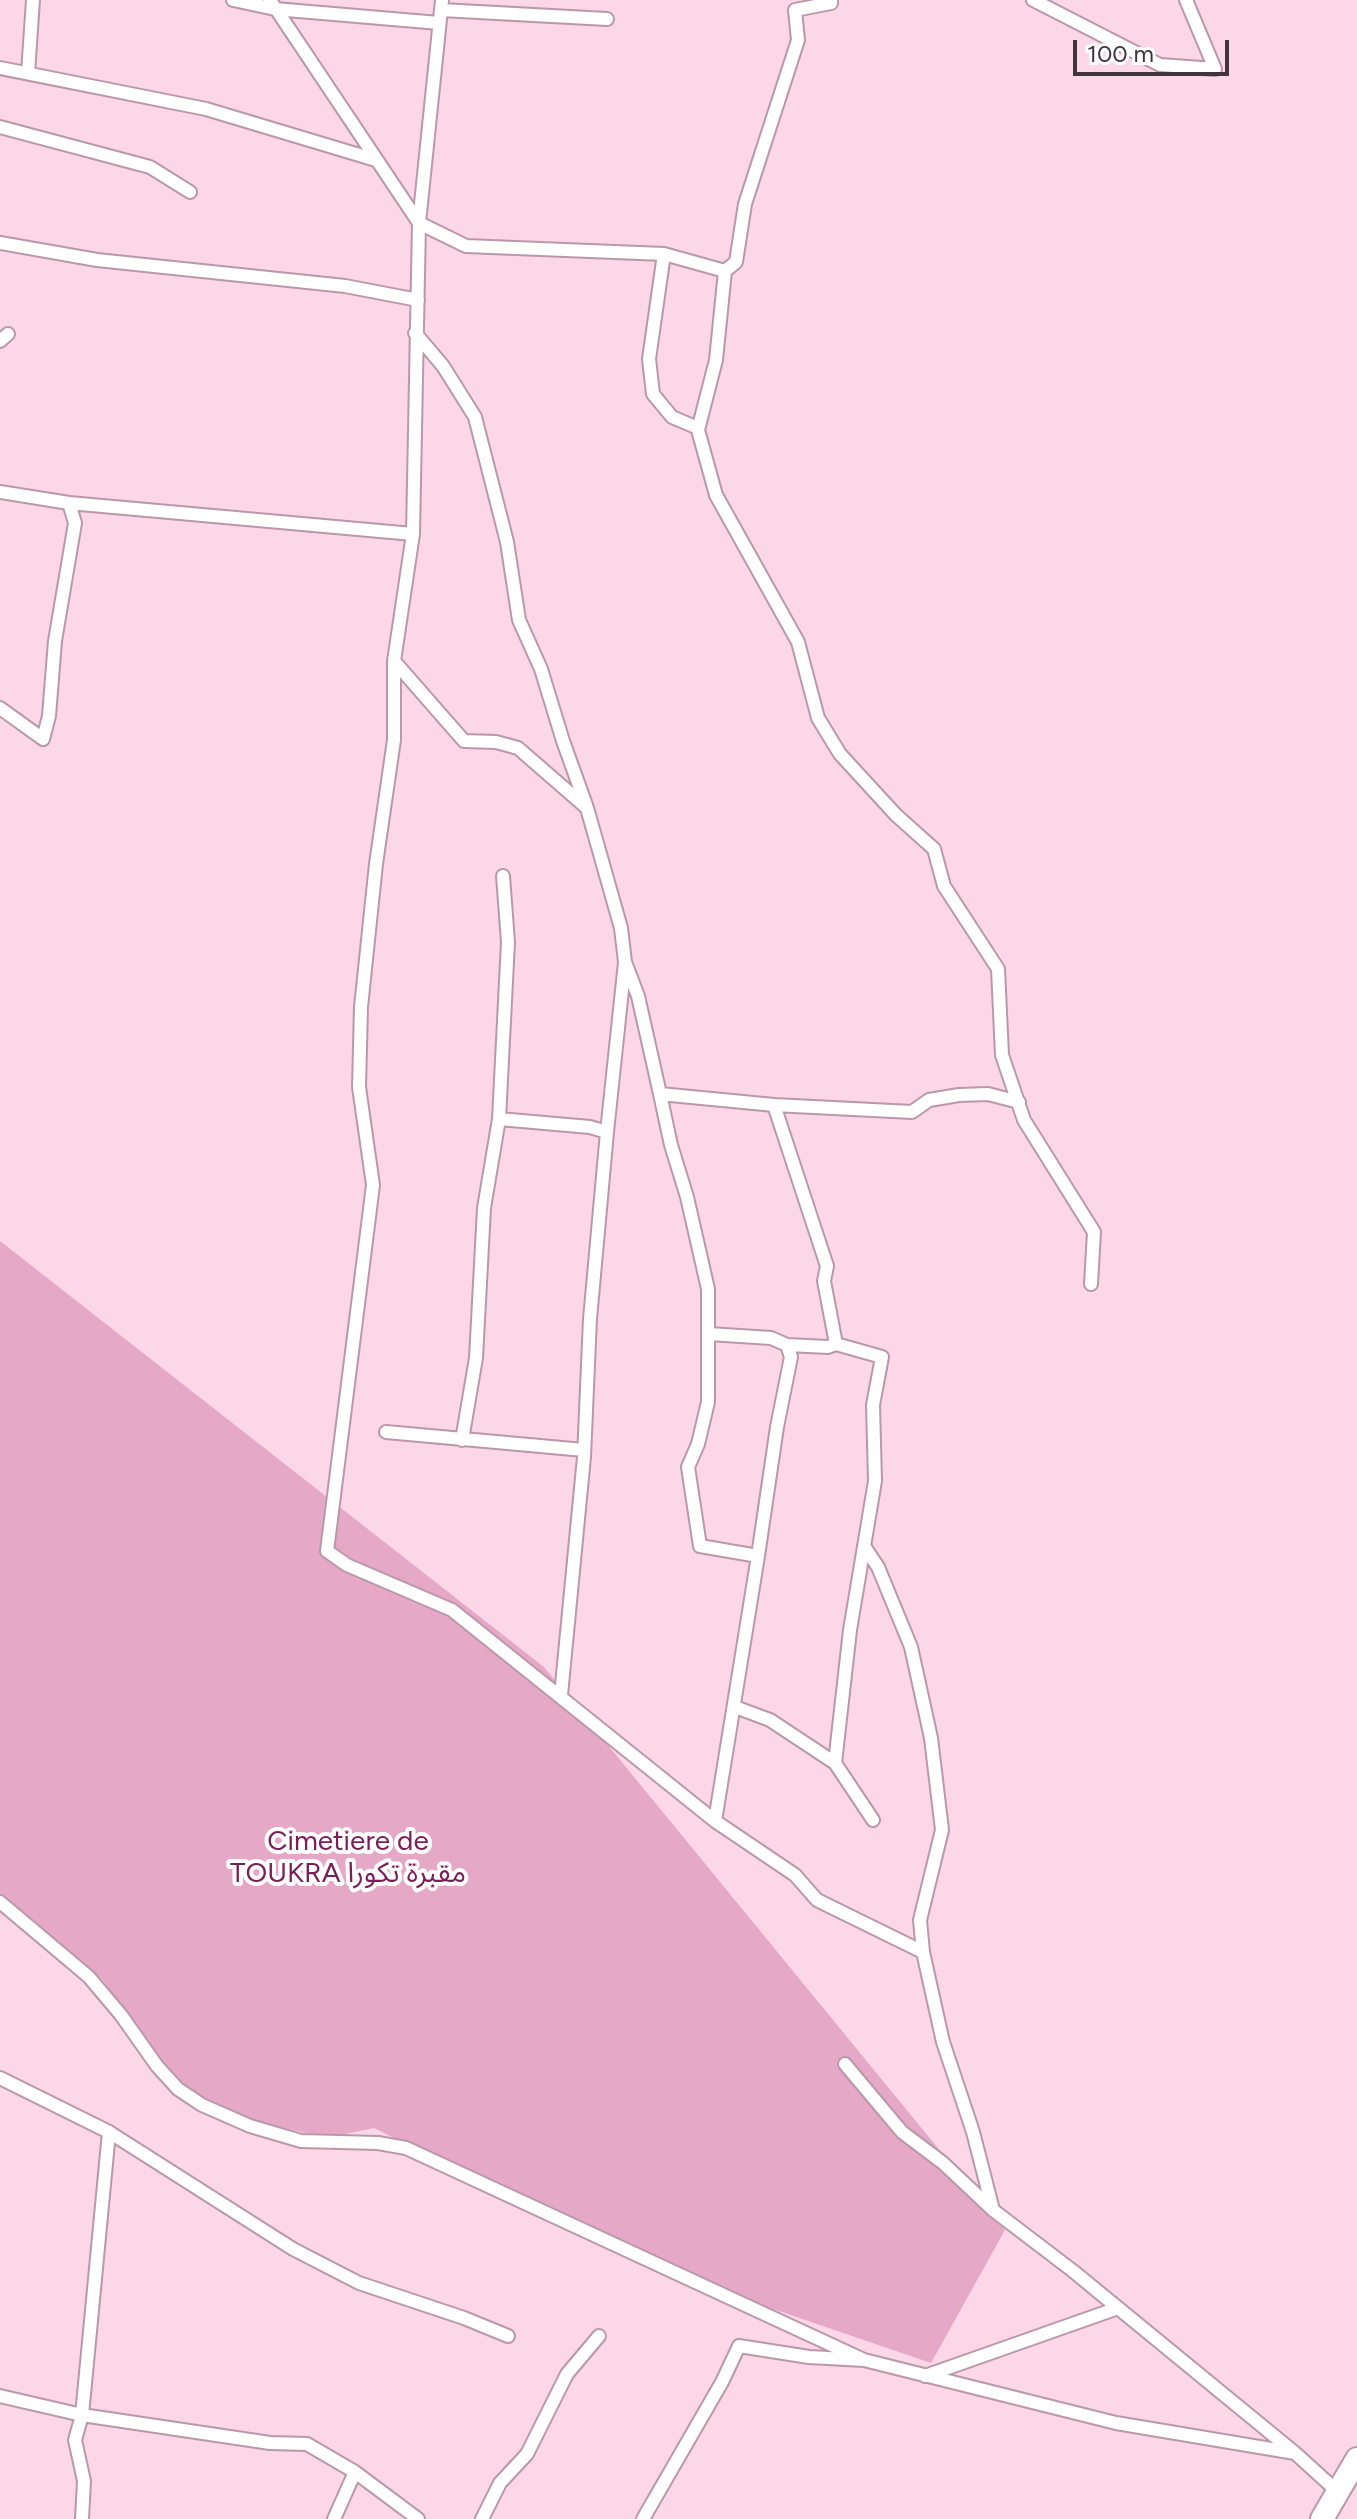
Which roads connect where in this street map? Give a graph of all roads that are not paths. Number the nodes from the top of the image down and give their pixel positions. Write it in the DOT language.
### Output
graph roads {
  1 [pos="33,0"];
  2 [pos="233,0"];
  3 [pos="831,0"];
  4 [pos="1033,0"];
  5 [pos="1186,0"];
  6 [pos="272,4"];
  7 [pos="440,11"];
  8 [pos="607,19"];
  9 [pos="0,68"];
  10 [pos="28,73"];
  11 [pos="0,127"];
  12 [pos="376,160"];
  13 [pos="190,192"];
  14 [pos="419,223"];
  15 [pos="0,243"];
  16 [pos="664,254"];
  17 [pos="725,271"];
  18 [pos="418,300"];
  19 [pos="415,333"];
  20 [pos="698,428"];
  21 [pos="0,492"];
  22 [pos="69,503"];
  23 [pos="413,534"];
  24 [pos="394,661"];
  25 [pos="0,708"];
  26 [pos="587,808"];
  27 [pos="503,876"];
  28 [pos="625,962"];
  29 [pos="660,1094"];
  30 [pos="1019,1102"];
  31 [pos="774,1105"];
  32 [pos="499,1119"];
  33 [pos="607,1132"];
  34 [pos="1091,1284"];
  35 [pos="709,1334"];
  36 [pos="836,1344"];
  37 [pos="787,1345"];
  38 [pos="386,1432"];
  39 [pos="462,1440"];
  40 [pos="584,1450"];
  41 [pos="864,1546"];
  42 [pos="758,1556"];
  43 [pos="561,1695"];
  44 [pos="735,1707"];
  45 [pos="835,1763"];
  46 [pos="873,1820"];
  47 [pos="715,1821"];
  48 [pos="0,1902"];
  49 [pos="923,1952"];
  50 [pos="845,2064"];
  51 [pos="0,2078"];
  52 [pos="109,2132"];
  53 [pos="993,2210"];
  54 [pos="1118,2308"];
  55 [pos="508,2336"];
  56 [pos="599,2336"];
  57 [pos="864,2360"];
  58 [pos="925,2376"];
  59 [pos="0,2396"];
  60 [pos="82,2415"];
  61 [pos="1295,2453"];
  62 [pos="1357,2459"];
  63 [pos="355,2472"];
  64 [pos="1338,2492"];
  65 [pos="82,2519"];
  66 [pos="334,2519"];
  67 [pos="418,2519"];
  68 [pos="482,2519"];
  69 [pos="643,2519"];
  70 [pos="1322,2519"];
  1 -- 10 [label="street"];
  2 -- 6 [label="street"];
  3 -- 17 [label="street"];
  4 -- 5 [label="street"];
  6 -- 7 [label="street"];
  6 -- 12 [label="street"];
  7 -- 8 [label="street"];
  7 -- 14 [label="street"];
  9 -- 10 [label="street"];
  10 -- 12 [label="street"];
  11 -- 13 [label="street"];
  12 -- 14 [label="street"];
  14 -- 16 [label="street"];
  14 -- 18 [label="street"];
  15 -- 18 [label="street"];
  16 -- 17 [label="street"];
  16 -- 20 [label="street"];
  17 -- 30 [label="street"];
  18 -- 19 [label="street"];
  19 -- 23 [label="street"];
  19 -- 26 [label="street"];
  21 -- 22 [label="street"];
  22 -- 23 [label="street"];
  22 -- 25 [label="street"];
  23 -- 24 [label="street"];
  24 -- 26 [label="street"];
  24 -- 43 [label="street"];
  26 -- 28 [label="street"];
  27 -- 32 [label="street"];
  28 -- 29 [label="street"];
  28 -- 33 [label="street"];
  29 -- 31 [label="street"];
  29 -- 35 [label="street"];
  30 -- 31 [label="street"];
  30 -- 34 [label="street"];
  31 -- 36 [label="street"];
  32 -- 33 [label="street"];
  32 -- 39 [label="street"];
  33 -- 40 [label="street"];
  35 -- 37 [label="street"];
  35 -- 42 [label="street"];
  36 -- 37 [label="street"];
  36 -- 41 [label="street"];
  37 -- 42 [label="street"];
  38 -- 39 [label="street"];
  39 -- 40 [label="street"];
  40 -- 43 [label="street"];
  41 -- 45 [label="street"];
  41 -- 49 [label="street"];
  42 -- 44 [label="street"];
  43 -- 47 [label="street"];
  44 -- 45 [label="street"];
  44 -- 47 [label="street"];
  45 -- 46 [label="street"];
  47 -- 49 [label="street"];
  48 -- 57 [label="street"];
  49 -- 53 [label="street"];
  50 -- 53 [label="street"];
  51 -- 52 [label="street"];
  52 -- 55 [label="street"];
  52 -- 60 [label="street"];
  53 -- 54 [label="street"];
  54 -- 58 [label="street"];
  54 -- 61 [label="street"];
  56 -- 68 [label="street"];
  57 -- 58 [label="street"];
  57 -- 69 [label="street"];
  58 -- 61 [label="street"];
  59 -- 60 [label="street"];
  60 -- 63 [label="street"];
  60 -- 65 [label="street"];
  61 -- 64 [label="street"];
  62 -- 64 [label="highway"];
  63 -- 66 [label="street"];
  63 -- 67 [label="street"];
  64 -- 70 [label="highway"];
}
